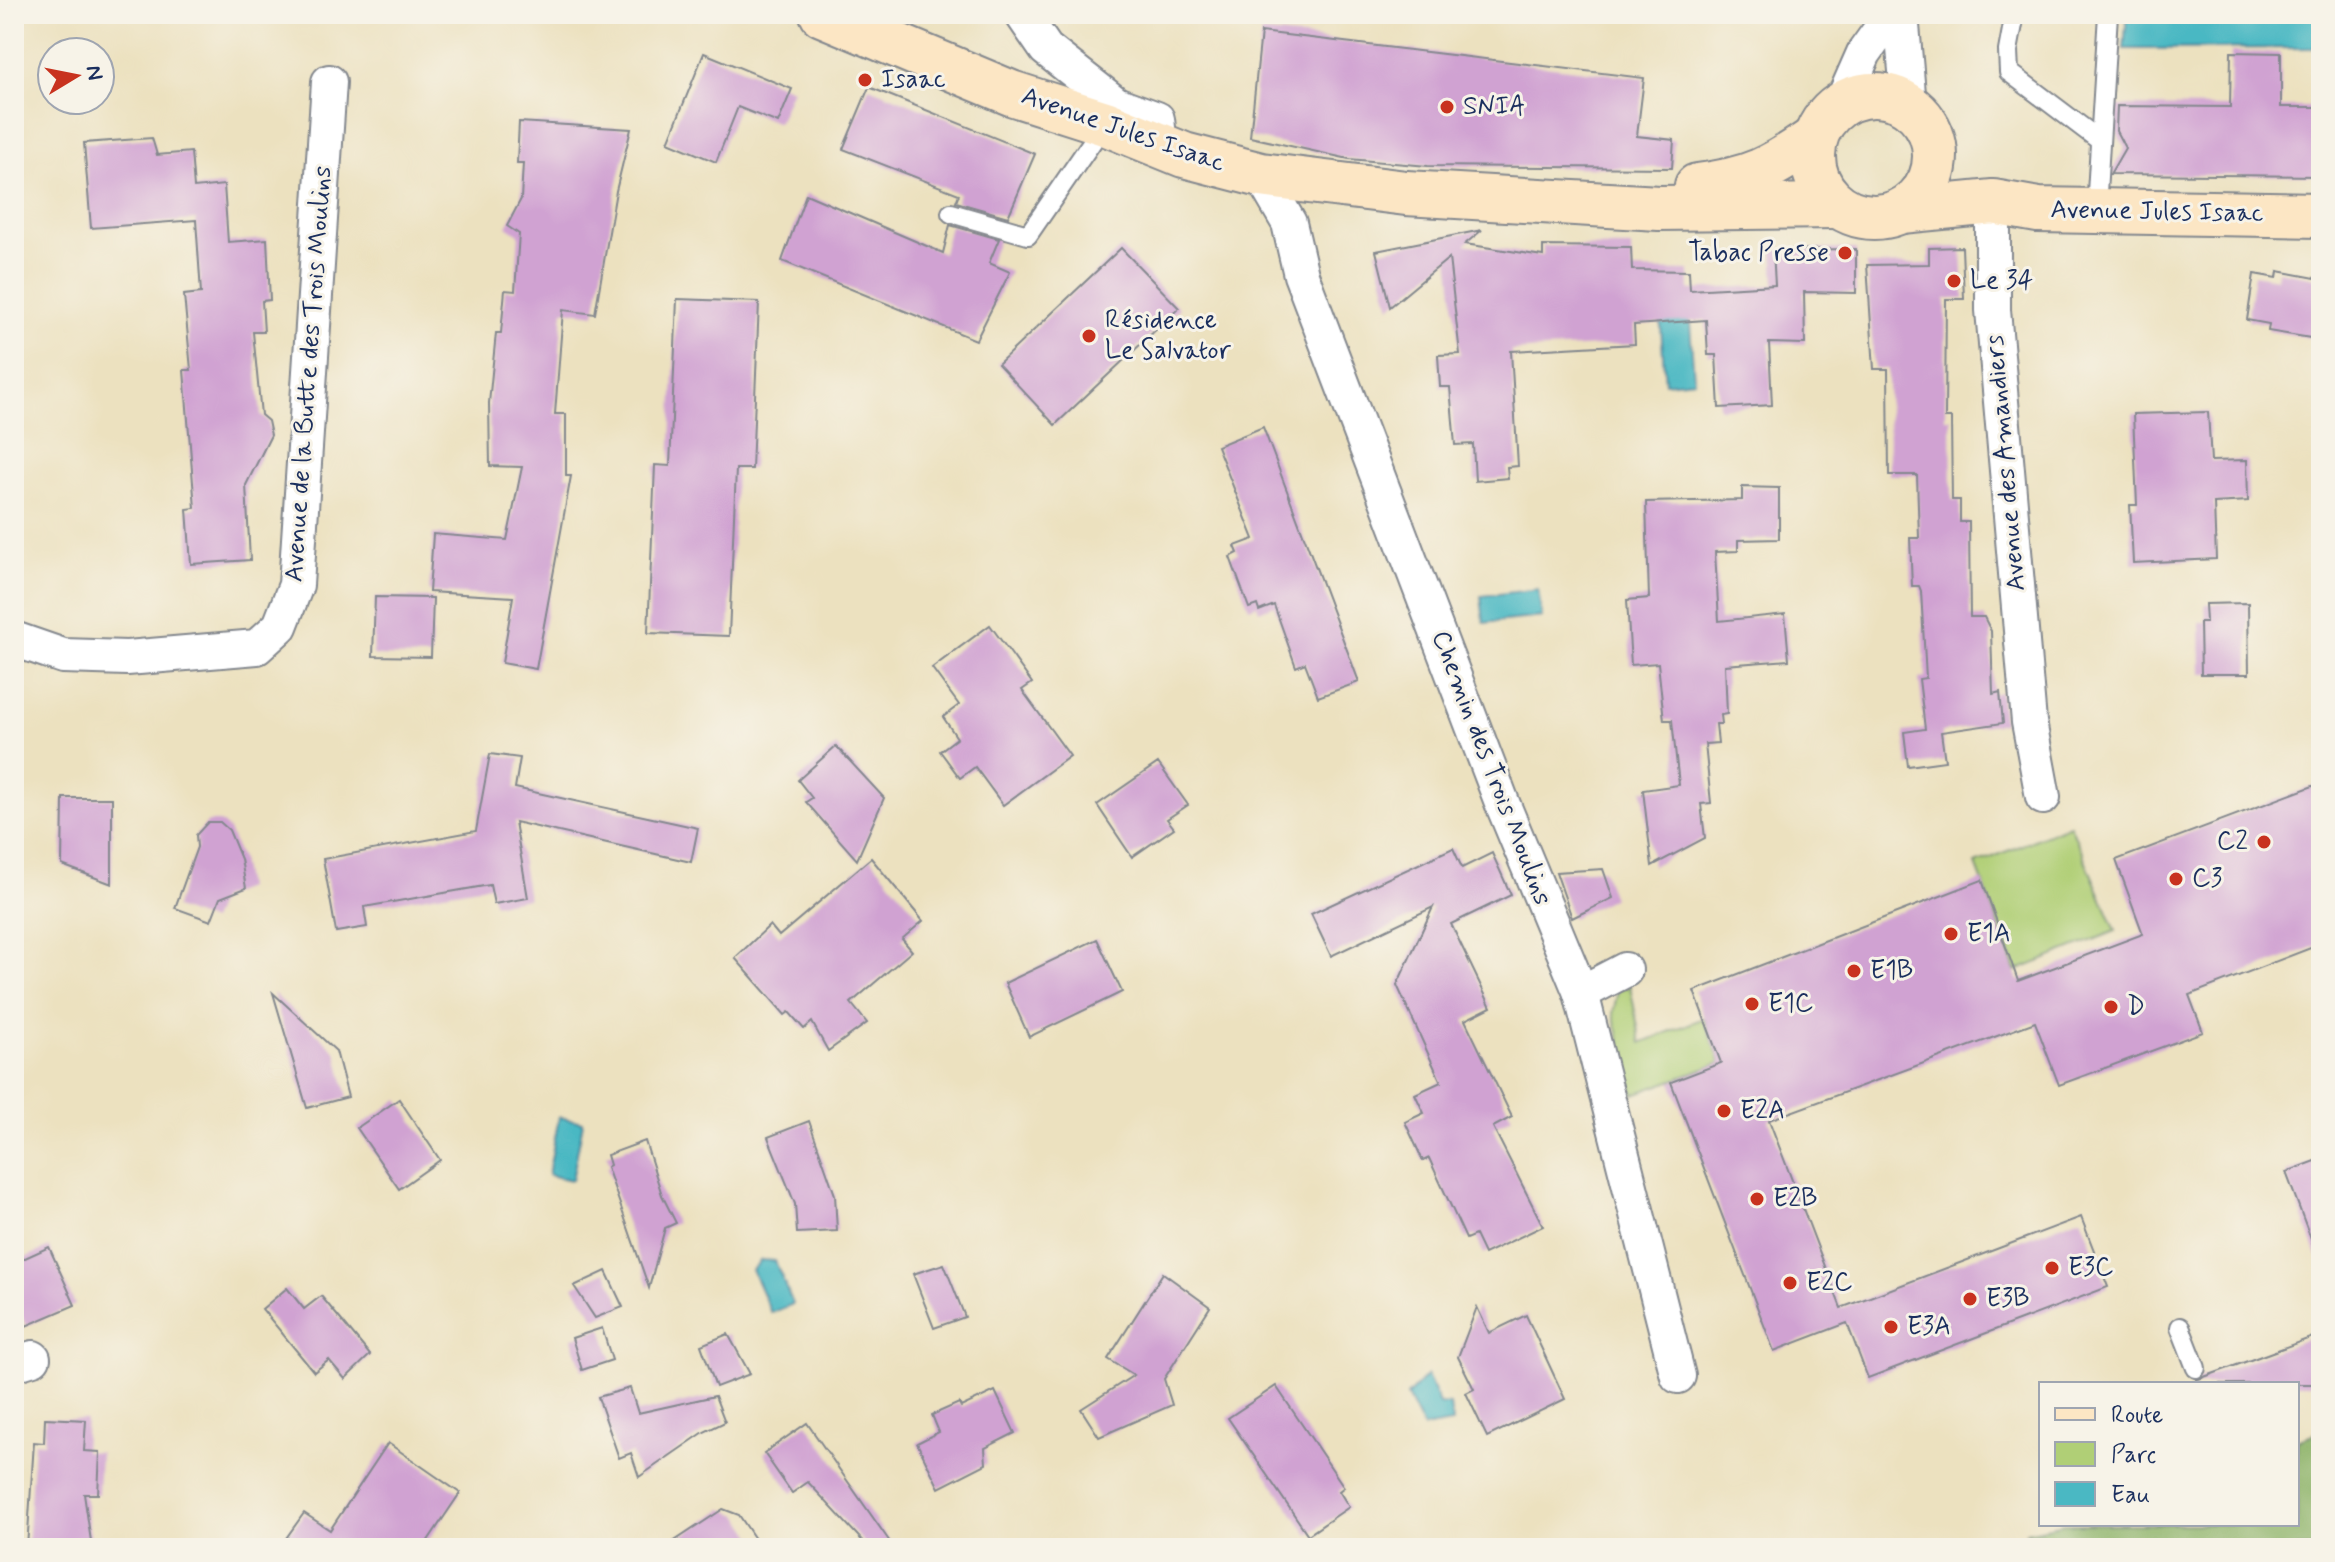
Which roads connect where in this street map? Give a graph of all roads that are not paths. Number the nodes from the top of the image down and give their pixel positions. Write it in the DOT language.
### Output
graph roads {
  1 [pos="822,14"];
  2 [pos="1022,14"];
  3 [pos="1892,14"];
  4 [pos="1901,14"];
  5 [pos="2108,14"];
  6 [pos="2014,19"];
  7 [pos="329,82"];
  8 [pos="1842,103"];
  9 [pos="1909,105"];
  10 [pos="1105,123"];
  11 [pos="1815,138"];
  12 [pos="2099,140"];
  13 [pos="1160,146"];
  14 [pos="1936,153"];
  15 [pos="1261,175"];
  16 [pos="1534,201"];
  17 [pos="1993,202"];
  18 [pos="1838,206"];
  19 [pos="2096,209"];
  20 [pos="1901,211"];
  21 [pos="951,213"];
  22 [pos="2321,215"];
  23 [pos="14,639"];
  24 [pos="2043,797"];
  25 [pos="1625,970"];
  26 [pos="1581,993"];
  27 [pos="2180,1327"];
  28 [pos="2196,1368"];
  29 [pos="1678,1376"];
  1 -- 10 [label="main road, Avenue Jules Isaac"];
  2 -- 13 [label="street"];
  3 -- 8 [label="street"];
  4 -- 9 [label="street"];
  5 -- 12 [label="lane"];
  6 -- 12 [label="lane"];
  7 -- 23 [label="street, Avenue de la Butte des Trois Moulins"];
  8 -- 9 [label="main road"];
  8 -- 11 [label="main road"];
  9 -- 14 [label="main road"];
  10 -- 13 [label="main road, Avenue Jules Isaac"];
  10 -- 21 [label="lane"];
  11 -- 16 [label="main road, Avenue Jules Isaac"];
  11 -- 18 [label="main road"];
  12 -- 19 [label="lane"];
  13 -- 15 [label="main road, Avenue Jules Isaac"];
  14 -- 17 [label="main road"];
  14 -- 20 [label="main road"];
  15 -- 16 [label="main road, Avenue Jules Isaac"];
  15 -- 26 [label="street, Chemin des Trois Moulins"];
  16 -- 18 [label="main road, Avenue Jules Isaac"];
  17 -- 19 [label="main road, Avenue Jules Isaac"];
  17 -- 20 [label="main road, Avenue Jules Isaac"];
  17 -- 24 [label="street, Avenue des Amandiers"];
  18 -- 20 [label="main road"];
  19 -- 22 [label="main road, Avenue Jules Isaac"];
  25 -- 26 [label="street"];
  26 -- 29 [label="street, Chemin des Trois Moulins"];
  27 -- 28 [label="lane"];
}
